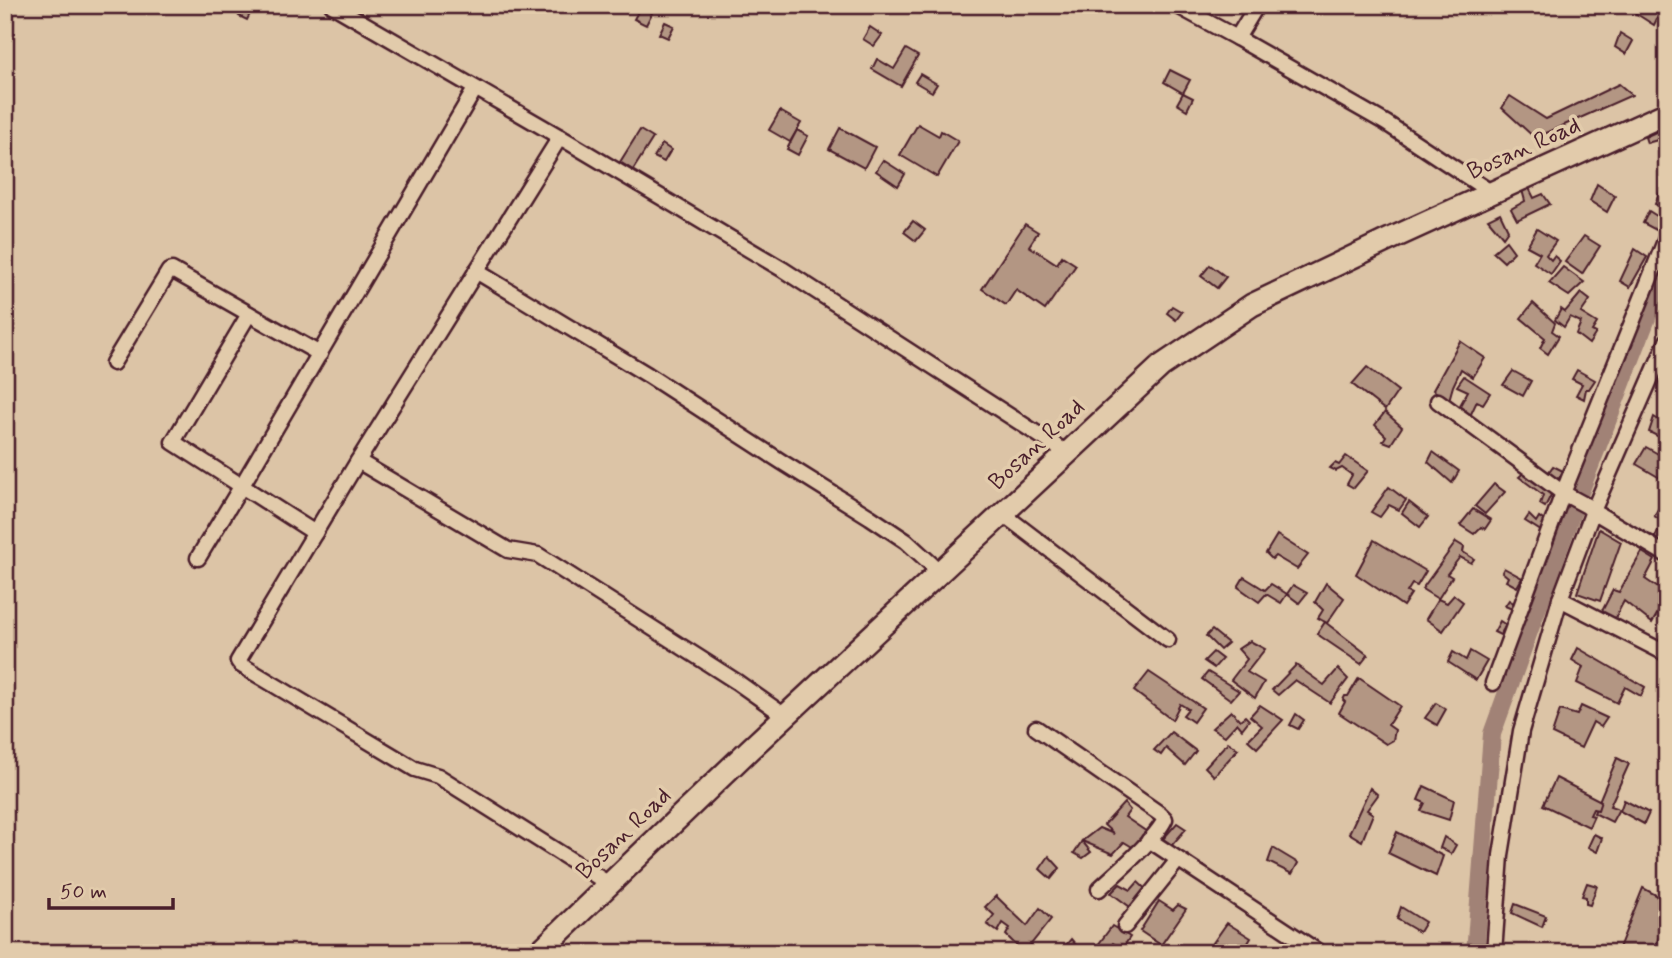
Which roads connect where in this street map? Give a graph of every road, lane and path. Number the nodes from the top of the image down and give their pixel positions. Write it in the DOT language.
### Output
graph roads {
  1 [pos="332,5"];
  2 [pos="1176,5"];
  3 [pos="1257,5"];
  4 [pos="1237,38"];
  5 [pos="475,89"];
  6 [pos="1667,113"];
  7 [pos="560,137"];
  8 [pos="1492,192"];
  9 [pos="1667,236"];
  10 [pos="476,271"];
  11 [pos="249,314"];
  12 [pos="1667,341"];
  13 [pos="320,354"];
  14 [pos="113,363"];
  15 [pos="1438,401"];
  16 [pos="1068,453"];
  17 [pos="358,461"];
  18 [pos="242,487"];
  19 [pos="1567,495"];
  20 [pos="1590,508"];
  21 [pos="1003,514"];
  22 [pos="315,533"];
  23 [pos="1667,555"];
  24 [pos="198,558"];
  25 [pos="940,572"];
  26 [pos="1560,599"];
  27 [pos="1168,640"];
  28 [pos="1667,654"];
  29 [pos="1493,683"];
  30 [pos="785,716"];
  31 [pos="1036,728"];
  32 [pos="1149,840"];
  33 [pos="1178,860"];
  34 [pos="609,884"];
  35 [pos="1099,889"];
  36 [pos="1125,926"];
  37 [pos="538,953"];
  38 [pos="1320,953"];
  39 [pos="1494,953"];
  1 -- 5 [label="street"];
  2 -- 4 [label="street"];
  3 -- 4 [label="street"];
  4 -- 8 [label="street"];
  5 -- 7 [label="street"];
  5 -- 13 [label="street"];
  6 -- 8 [label="main road, Bosan Road"];
  7 -- 10 [label="street"];
  7 -- 16 [label="street"];
  8 -- 16 [label="main road, Bosan Road"];
  9 -- 19 [label="street"];
  10 -- 17 [label="street"];
  10 -- 25 [label="street"];
  11 -- 13 [label="street"];
  11 -- 14 [label="street"];
  11 -- 18 [label="street"];
  12 -- 20 [label="street"];
  13 -- 18 [label="street"];
  15 -- 19 [label="street"];
  16 -- 21 [label="main road, Bosan Road"];
  17 -- 22 [label="street"];
  17 -- 30 [label="street"];
  18 -- 22 [label="street"];
  18 -- 24 [label="street"];
  19 -- 20 [label="street"];
  19 -- 29 [label="street"];
  20 -- 23 [label="street"];
  20 -- 26 [label="street"];
  21 -- 25 [label="main road, Bosan Road"];
  21 -- 27 [label="street"];
  22 -- 34 [label="street"];
  25 -- 30 [label="main road, Bosan Road"];
  26 -- 28 [label="street"];
  26 -- 39 [label="street"];
  30 -- 34 [label="main road, Bosan Road"];
  31 -- 32 [label="street"];
  32 -- 33 [label="street"];
  32 -- 35 [label="street"];
  33 -- 36 [label="street"];
  33 -- 38 [label="street"];
  34 -- 37 [label="main road, Bosan Road"];
}
